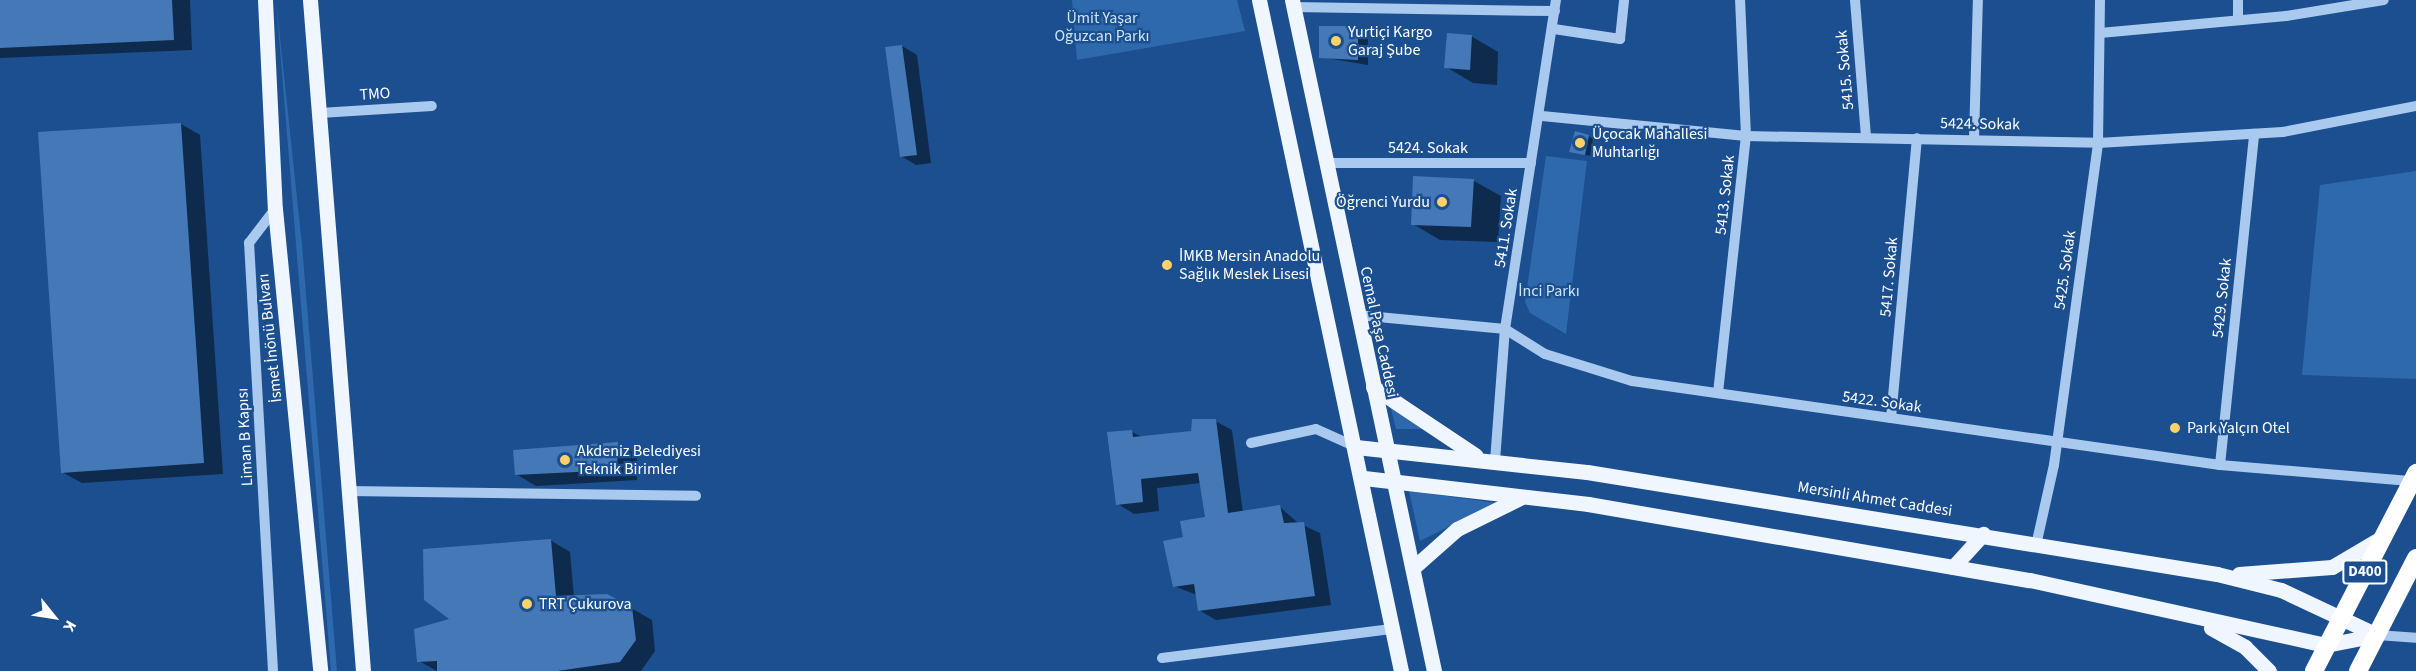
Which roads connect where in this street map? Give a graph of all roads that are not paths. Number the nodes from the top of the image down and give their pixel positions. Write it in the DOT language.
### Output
graph roads {
  1 [pos="265,0"];
  2 [pos="310,0"];
  3 [pos="1259,0"];
  4 [pos="1624,0"];
  5 [pos="1740,0"];
  6 [pos="1855,0"];
  7 [pos="1978,0"];
  8 [pos="2100,0"];
  9 [pos="2238,0"];
  10 [pos="2384,0"];
  11 [pos="1292,3"];
  12 [pos="1556,6"];
  13 [pos="2238,20"];
  14 [pos="1554,29"];
  15 [pos="2100,33"];
  16 [pos="432,105"];
  17 [pos="2416,106"];
  18 [pos="320,113"];
  19 [pos="1542,116"];
  20 [pos="2254,134"];
  21 [pos="1746,136"];
  22 [pos="1866,138"];
  23 [pos="1917,138"];
  24 [pos="1974,139"];
  25 [pos="2098,143"];
  26 [pos="1326,163"];
  27 [pos="1531,163"];
  28 [pos="275,209"];
  29 [pos="1357,315"];
  30 [pos="1505,330"];
  31 [pos="1373,387"];
  32 [pos="1718,393"];
  33 [pos="1891,418"];
  34 [pos="2057,442"];
  35 [pos="1251,443"];
  36 [pos="1356,447"];
  37 [pos="1385,448"];
  38 [pos="1489,460"];
  39 [pos="2220,465"];
  40 [pos="2414,477"];
  41 [pos="1364,478"];
  42 [pos="1394,480"];
  43 [pos="348,491"];
  44 [pos="696,496"];
  45 [pos="1520,498"];
  46 [pos="1983,534"];
  47 [pos="2383,537"];
  48 [pos="2037,541"];
  49 [pos="2416,558"];
  50 [pos="1953,567"];
  51 [pos="1413,568"];
  52 [pos="2217,574"];
  53 [pos="2342,618"];
  54 [pos="2198,621"];
  55 [pos="1393,629"];
  56 [pos="2377,635"];
  57 [pos="2416,638"];
  58 [pos="2326,645"];
  59 [pos="1162,657"];
  60 [pos="273,671"];
  61 [pos="320,671"];
  62 [pos="363,671"];
  63 [pos="1401,671"];
  64 [pos="1434,671"];
  65 [pos="2269,671"];
  66 [pos="2314,671"];
  67 [pos="2358,671"];
  1 -- 28 [label="main road, İsmet İnönü Bulvarı"];
  2 -- 18 [label="main road"];
  3 -- 36 [label="main road"];
  4 -- 14 [label="street"];
  5 -- 21 [label="street, 5413. Sokak"];
  6 -- 22 [label="street, 5415. Sokak"];
  7 -- 24 [label="street"];
  8 -- 15 [label="street, 5425. Sokak"];
  9 -- 13 [label="street"];
  10 -- 13 [label="street"];
  11 -- 12 [label="street"];
  11 -- 26 [label="main road, Cemal Paşa Caddesi"];
  12 -- 14 [label="street, 5411. Sokak"];
  13 -- 15 [label="street"];
  14 -- 19 [label="street, 5411. Sokak"];
  15 -- 25 [label="street, 5425. Sokak"];
  16 -- 18 [label="street, TMO"];
  17 -- 20 [label="street, 5424. Sokak"];
  18 -- 43 [label="main road"];
  19 -- 21 [label="street, 5424. Sokak"];
  19 -- 27 [label="street, 5411. Sokak"];
  20 -- 25 [label="street, 5424. Sokak"];
  20 -- 39 [label="street, 5429. Sokak"];
  21 -- 22 [label="street, 5424. Sokak"];
  21 -- 32 [label="street, 5413. Sokak"];
  22 -- 23 [label="street, 5424. Sokak"];
  23 -- 24 [label="street, 5424. Sokak"];
  23 -- 33 [label="street, 5417. Sokak"];
  24 -- 25 [label="street, 5424. Sokak"];
  25 -- 34 [label="street, 5425. Sokak"];
  26 -- 27 [label="street, 5424. Sokak"];
  26 -- 29 [label="main road, Cemal Paşa Caddesi"];
  27 -- 30 [label="street, 5411. Sokak"];
  28 -- 60 [label="street, Liman B Kapısı"];
  28 -- 61 [label="main road, İsmet İnönü Bulvarı"];
  29 -- 30 [label="street, 5422. Sokak"];
  29 -- 31 [label="main road, Cemal Paşa Caddesi"];
  30 -- 32 [label="street, 5422. Sokak"];
  30 -- 38 [label="street, 5411. Sokak"];
  31 -- 37 [label="main road, Cemal Paşa Caddesi"];
  31 -- 38 [label="main road"];
  32 -- 33 [label="street, 5422. Sokak"];
  33 -- 34 [label="street, 5422. Sokak"];
  34 -- 39 [label="street, 5422. Sokak"];
  34 -- 48 [label="street, 5425. Sokak"];
  35 -- 36 [label="street"];
  36 -- 37 [label="main road, Mersinli Ahmet Caddesi"];
  36 -- 41 [label="main road"];
  37 -- 38 [label="main road, Mersinli Ahmet Caddesi"];
  37 -- 42 [label="main road, Cemal Paşa Caddesi"];
  38 -- 46 [label="main road, Mersinli Ahmet Caddesi"];
  39 -- 40 [label="street, 5422. Sokak"];
  40 -- 47 [label="highway, D400"];
  41 -- 42 [label="main road, Mersinli Ahmet Caddesi"];
  41 -- 55 [label="main road"];
  42 -- 45 [label="main road, Mersinli Ahmet Caddesi"];
  42 -- 51 [label="main road, Cemal Paşa Caddesi"];
  43 -- 44 [label="street"];
  43 -- 62 [label="main road"];
  45 -- 50 [label="main road, Mersinli Ahmet Caddesi"];
  45 -- 51 [label="main road"];
  46 -- 48 [label="main road, Mersinli Ahmet Caddesi"];
  46 -- 50 [label="main road"];
  47 -- 52 [label="main road"];
  47 -- 53 [label="highway, D400"];
  48 -- 52 [label="main road, Mersinli Ahmet Caddesi"];
  49 -- 56 [label="highway, D400"];
  50 -- 54 [label="main road, Mersinli Ahmet Caddesi"];
  51 -- 64 [label="main road, Cemal Paşa Caddesi"];
  52 -- 53 [label="main road, Mersinli Ahmet Caddesi"];
  53 -- 56 [label="main road, Mersinli Ahmet Caddesi"];
  53 -- 58 [label="highway, D400"];
  54 -- 58 [label="main road, Mersinli Ahmet Caddesi"];
  54 -- 65 [label="main road"];
  55 -- 59 [label="street"];
  55 -- 63 [label="main road"];
  56 -- 57 [label="street, Mersinli Ahmet Caddesi"];
  56 -- 58 [label="main road, Mersinli Ahmet Caddesi"];
  56 -- 67 [label="highway, D400"];
  58 -- 66 [label="highway, D400"];
}
